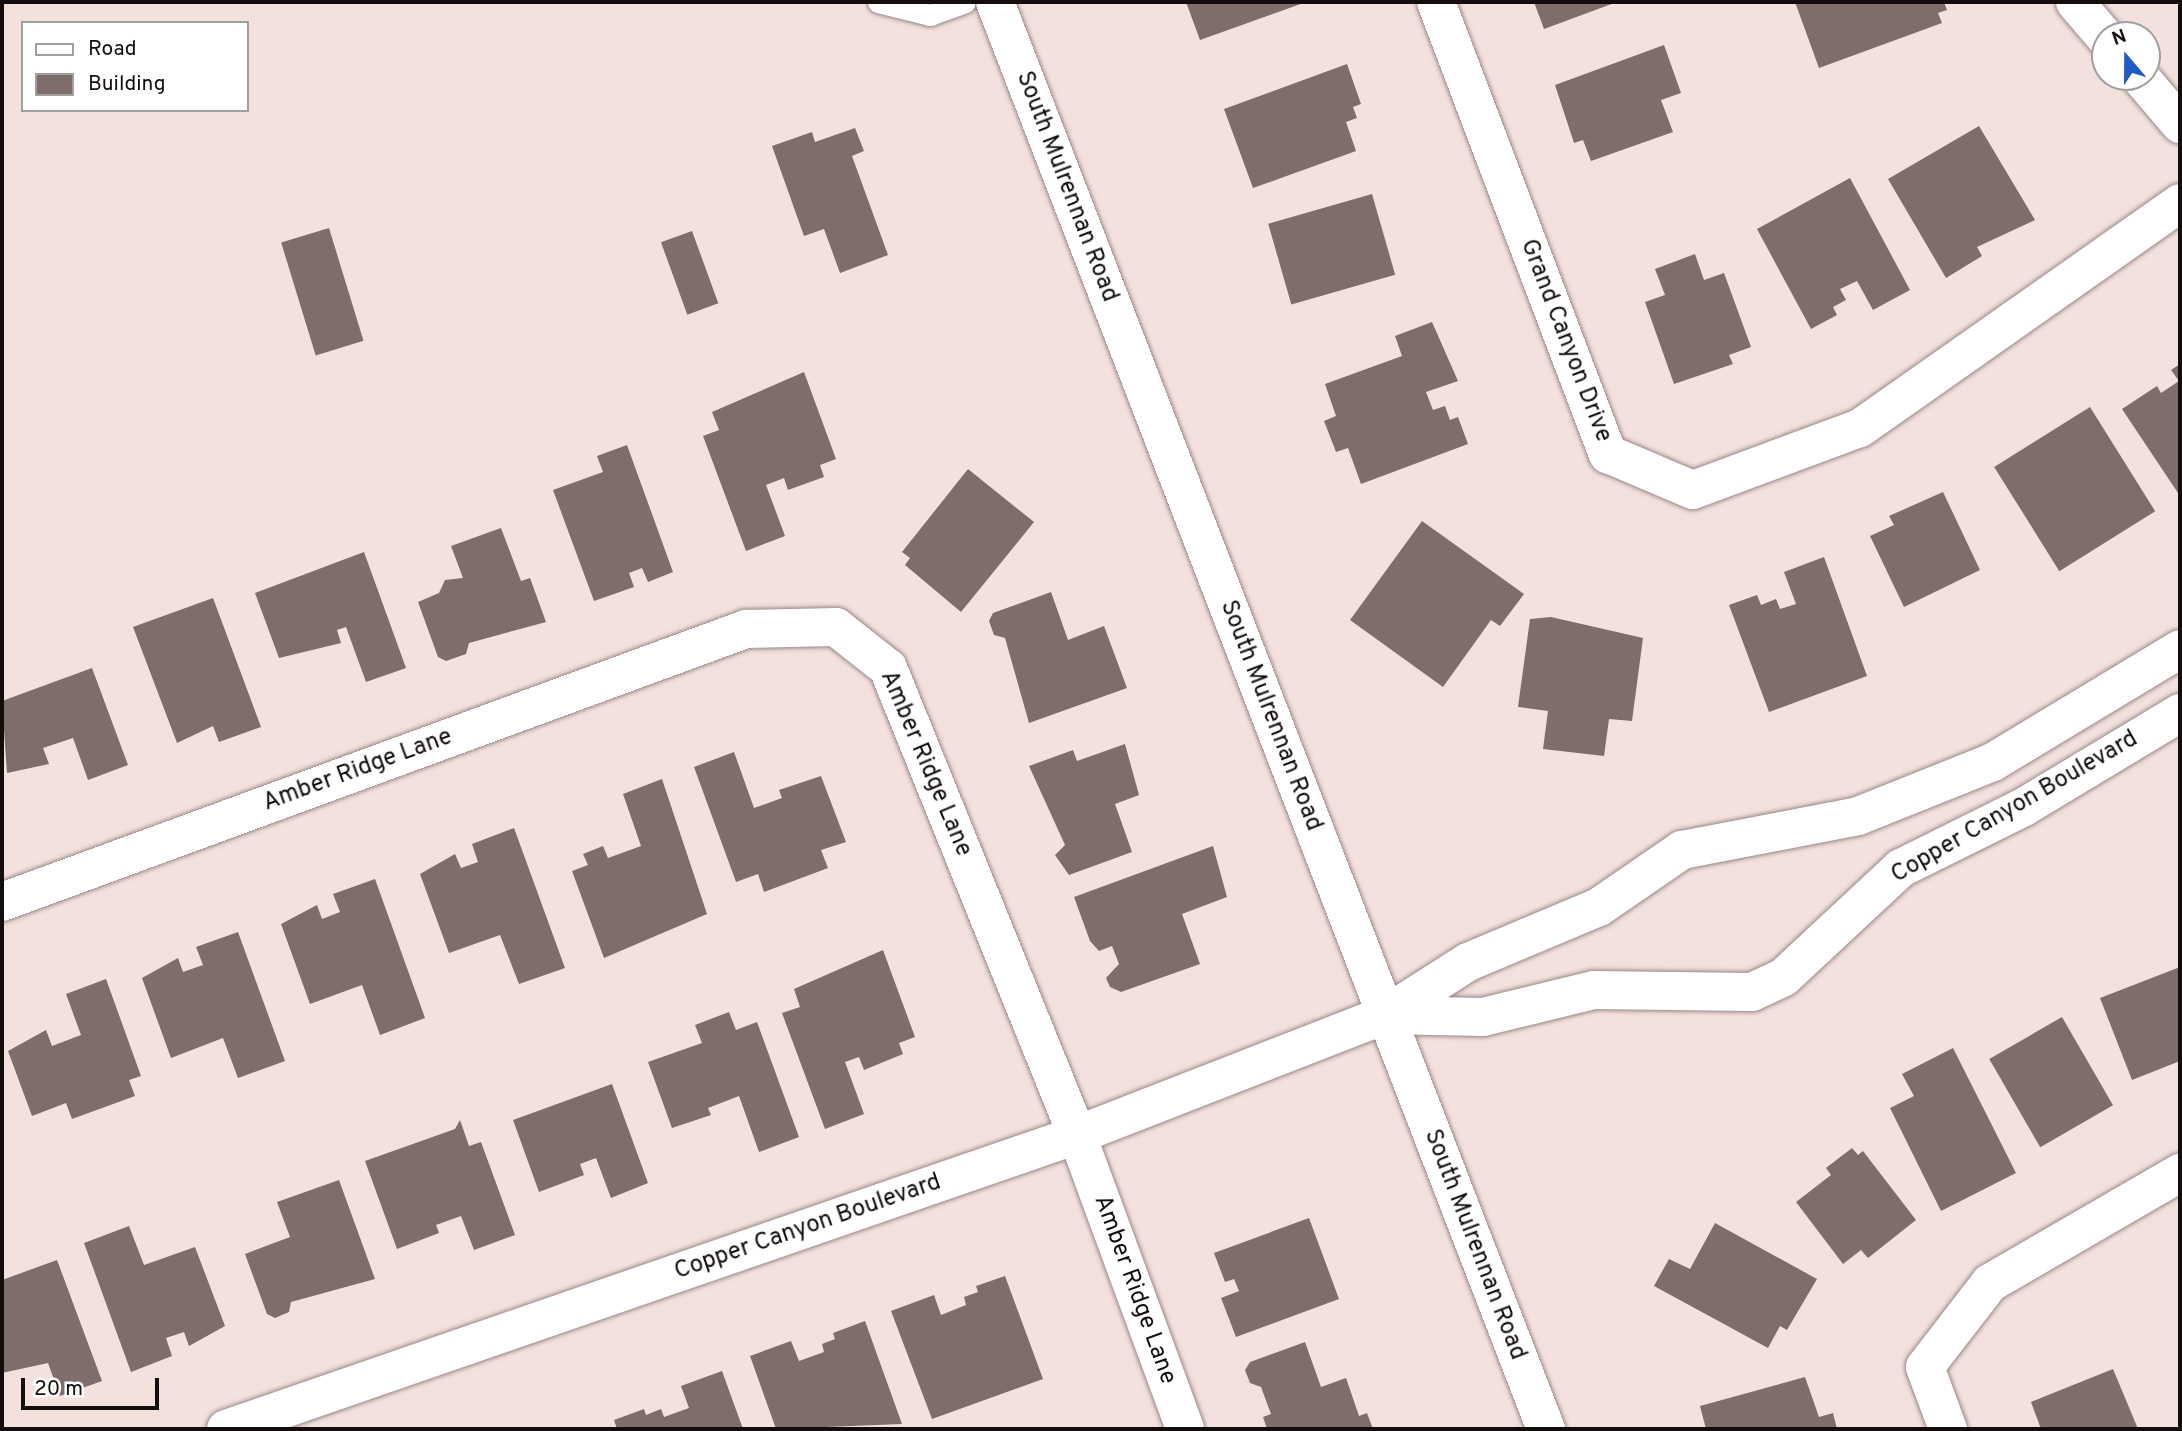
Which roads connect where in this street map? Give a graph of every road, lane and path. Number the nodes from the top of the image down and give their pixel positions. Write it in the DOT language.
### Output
graph roads {
  1 [pos="878,2"];
  2 [pos="965,2"];
  3 [pos="995,2"];
  4 [pos="1436,2"];
  5 [pos="2074,2"];
  6 [pos="2091,21"];
  7 [pos="2152,91"];
  8 [pos="2180,124"];
  9 [pos="2180,204"];
  10 [pos="2180,649"];
  11 [pos="2180,713"];
  12 [pos="2,902"];
  13 [pos="1385,1015"];
  14 [pos="1077,1135"];
  15 [pos="2180,1173"];
  16 [pos="226,1429"];
  17 [pos="1185,1429"];
  18 [pos="1546,1429"];
  19 [pos="1948,1429"];
  1 -- 2 [label="lane"];
  3 -- 13 [label="street, South Mulrennan Road"];
  4 -- 9 [label="street, Grand Canyon Drive"];
  5 -- 6 [label="street"];
  7 -- 8 [label="street"];
  10 -- 13 [label="street, Copper Canyon Boulevard"];
  11 -- 13 [label="street, Copper Canyon Boulevard"];
  12 -- 14 [label="street, Amber Ridge Lane"];
  13 -- 14 [label="street, Copper Canyon Boulevard"];
  13 -- 18 [label="street, South Mulrennan Road"];
  14 -- 16 [label="street, Copper Canyon Boulevard"];
  14 -- 17 [label="street, Amber Ridge Lane"];
  15 -- 19 [label="street"];
}
